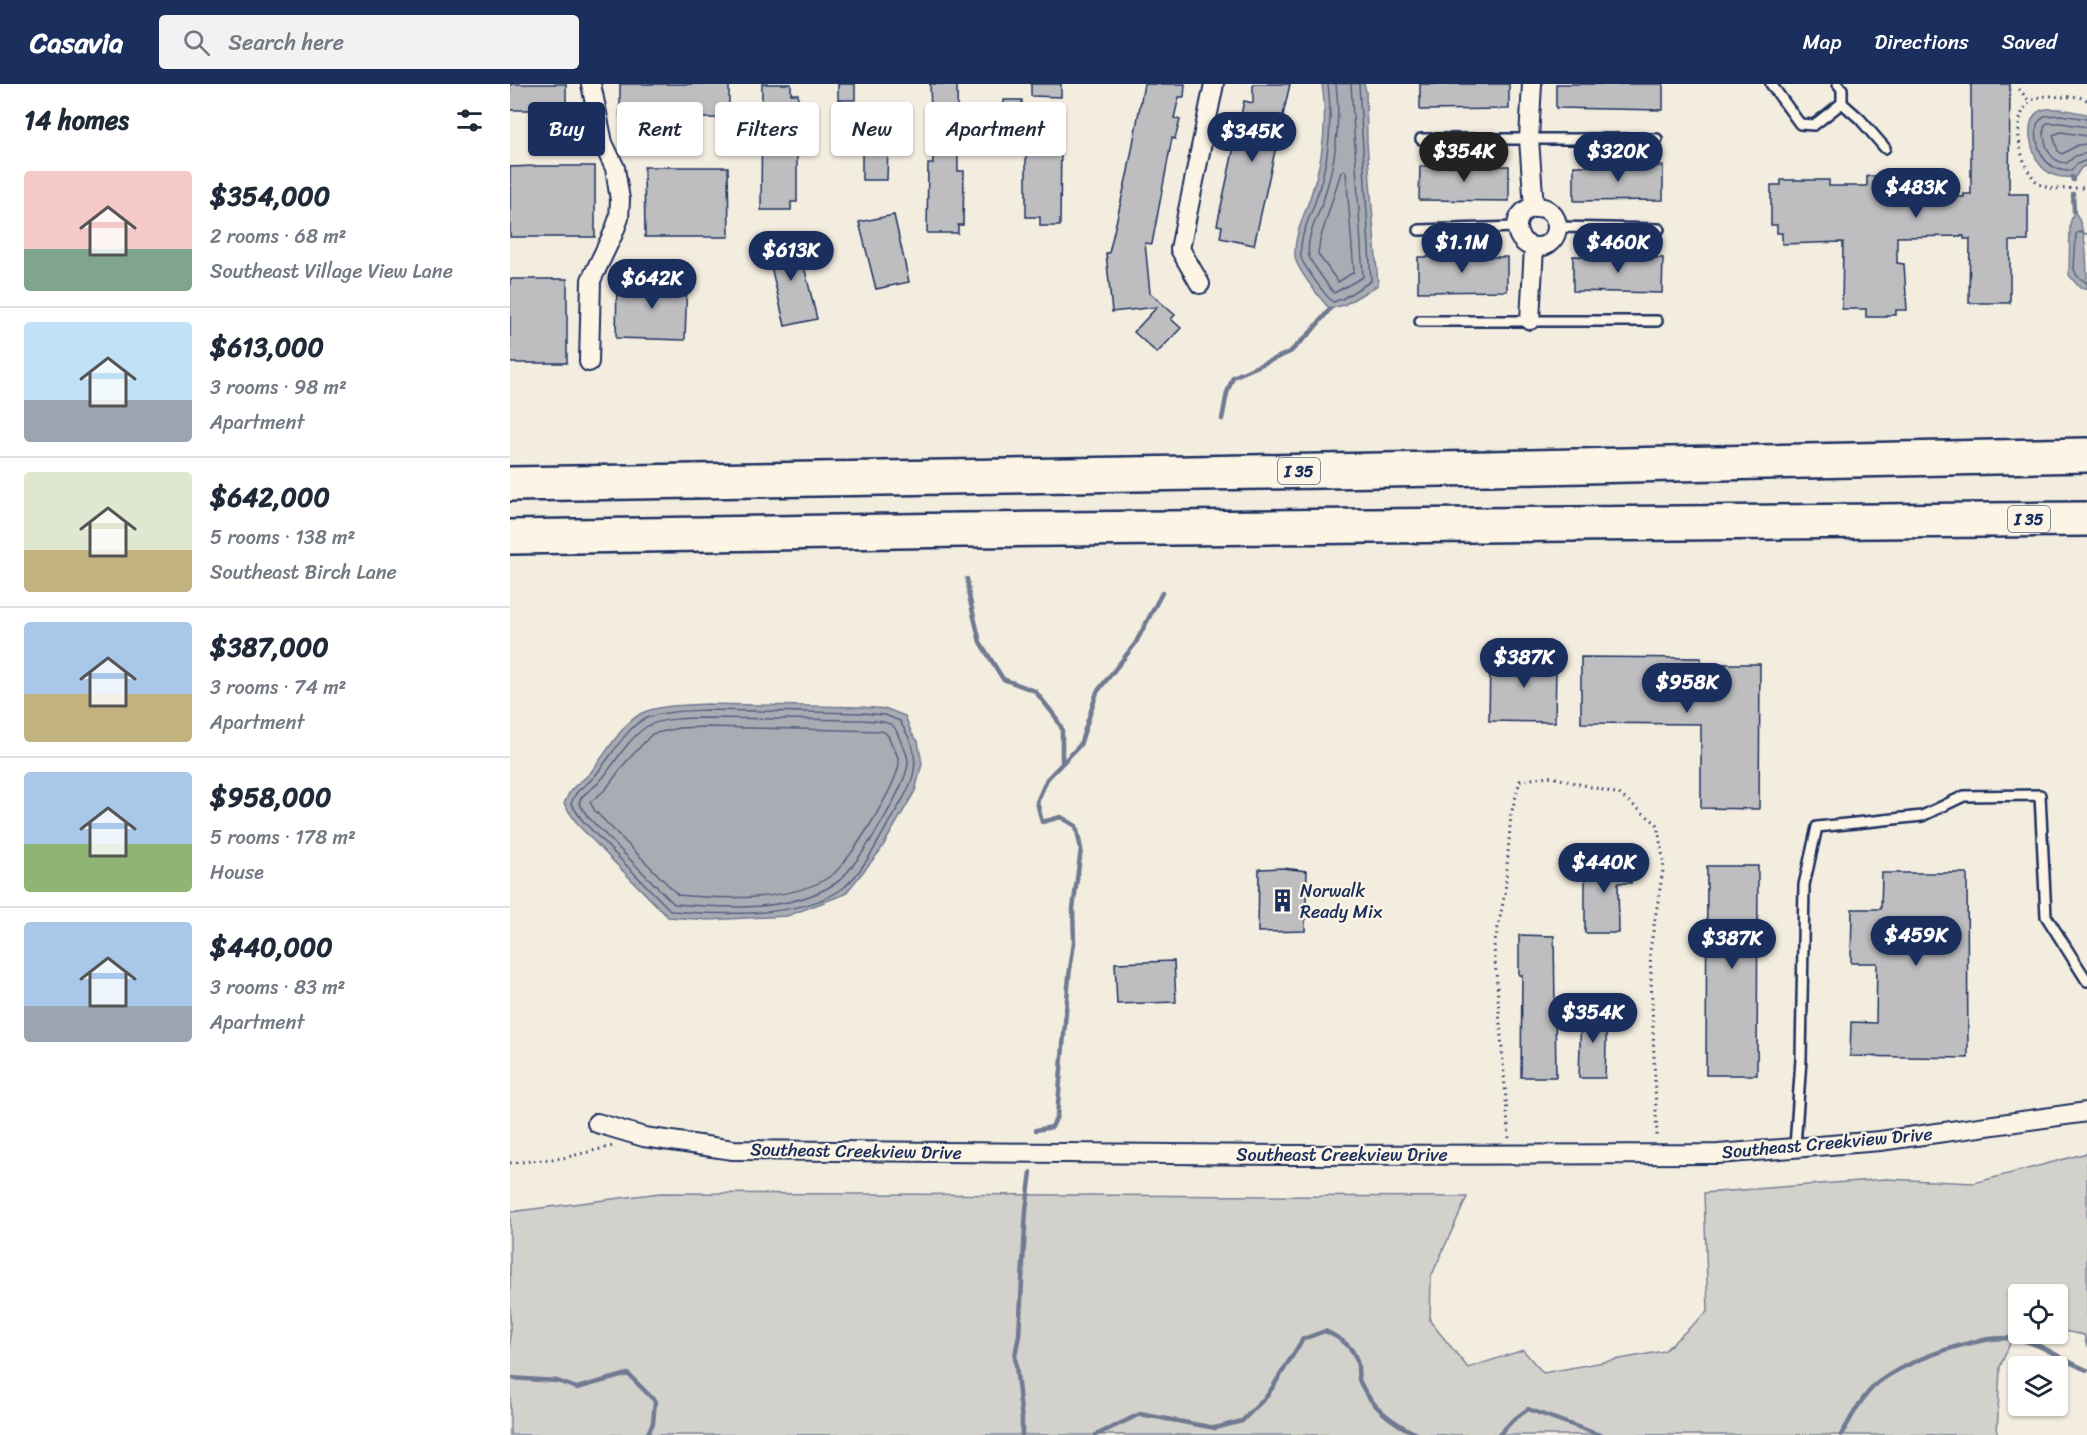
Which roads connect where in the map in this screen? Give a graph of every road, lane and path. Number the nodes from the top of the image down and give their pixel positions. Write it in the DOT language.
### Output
graph roads {
  1 [pos="591,84"];
  2 [pos="1214,84"];
  3 [pos="1532,84"];
  4 [pos="1771,84"];
  5 [pos="1838,84"];
  6 [pos="2019,89"];
  7 [pos="2087,100"];
  8 [pos="2030,102"];
  9 [pos="1842,103"];
  10 [pos="1421,139"];
  11 [pos="1529,139"];
  12 [pos="1657,139"];
  13 [pos="1885,148"];
  14 [pos="2087,188"];
  15 [pos="1534,208"];
  16 [pos="1517,227"];
  17 [pos="1557,227"];
  18 [pos="1659,229"];
  19 [pos="1419,230"];
  20 [pos="1534,247"];
  21 [pos="1200,284"];
  22 [pos="1530,320"];
  23 [pos="1420,321"];
  24 [pos="1657,321"];
  25 [pos="589,362"];
  26 [pos="2087,455"];
  27 [pos="510,484"];
  28 [pos="2087,519"];
  29 [pos="510,537"];
  30 [pos="2087,981"];
  31 [pos="2087,1109"];
  32 [pos="597,1124"];
  33 [pos="644,1137"];
  34 [pos="1795,1147"];
  35 [pos="1510,1154"];
  36 [pos="1657,1154"];
  37 [pos="510,1163"];
  1 -- 25 [label="street"];
  2 -- 21 [label="street"];
  3 -- 11 [label="street"];
  4 -- 9 [label="lane"];
  5 -- 9 [label="lane"];
  6 -- 8 [label="path"];
  7 -- 8 [label="path"];
  8 -- 14 [label="path"];
  9 -- 13 [label="lane"];
  10 -- 11 [label="lane"];
  11 -- 12 [label="lane"];
  11 -- 15 [label="street"];
  15 -- 16 [label="street"];
  15 -- 17 [label="street"];
  16 -- 19 [label="lane"];
  16 -- 20 [label="street"];
  17 -- 18 [label="lane"];
  17 -- 20 [label="street"];
  20 -- 22 [label="street"];
  22 -- 23 [label="lane"];
  22 -- 24 [label="lane"];
  26 -- 27 [label="highway, I 35"];
  28 -- 29 [label="highway, I 35"];
  30 -- 34 [label="lane"];
  31 -- 34 [label="street, Southeast Creekview Drive"];
  32 -- 33 [label="street, Southeast Creekview Drive"];
  33 -- 35 [label="street, Southeast Creekview Drive"];
  33 -- 37 [label="path"];
  34 -- 36 [label="street, Southeast Creekview Drive"];
  35 -- 36 [label="street, Southeast Creekview Drive"];
  35 -- 36 [label="path"];
}
